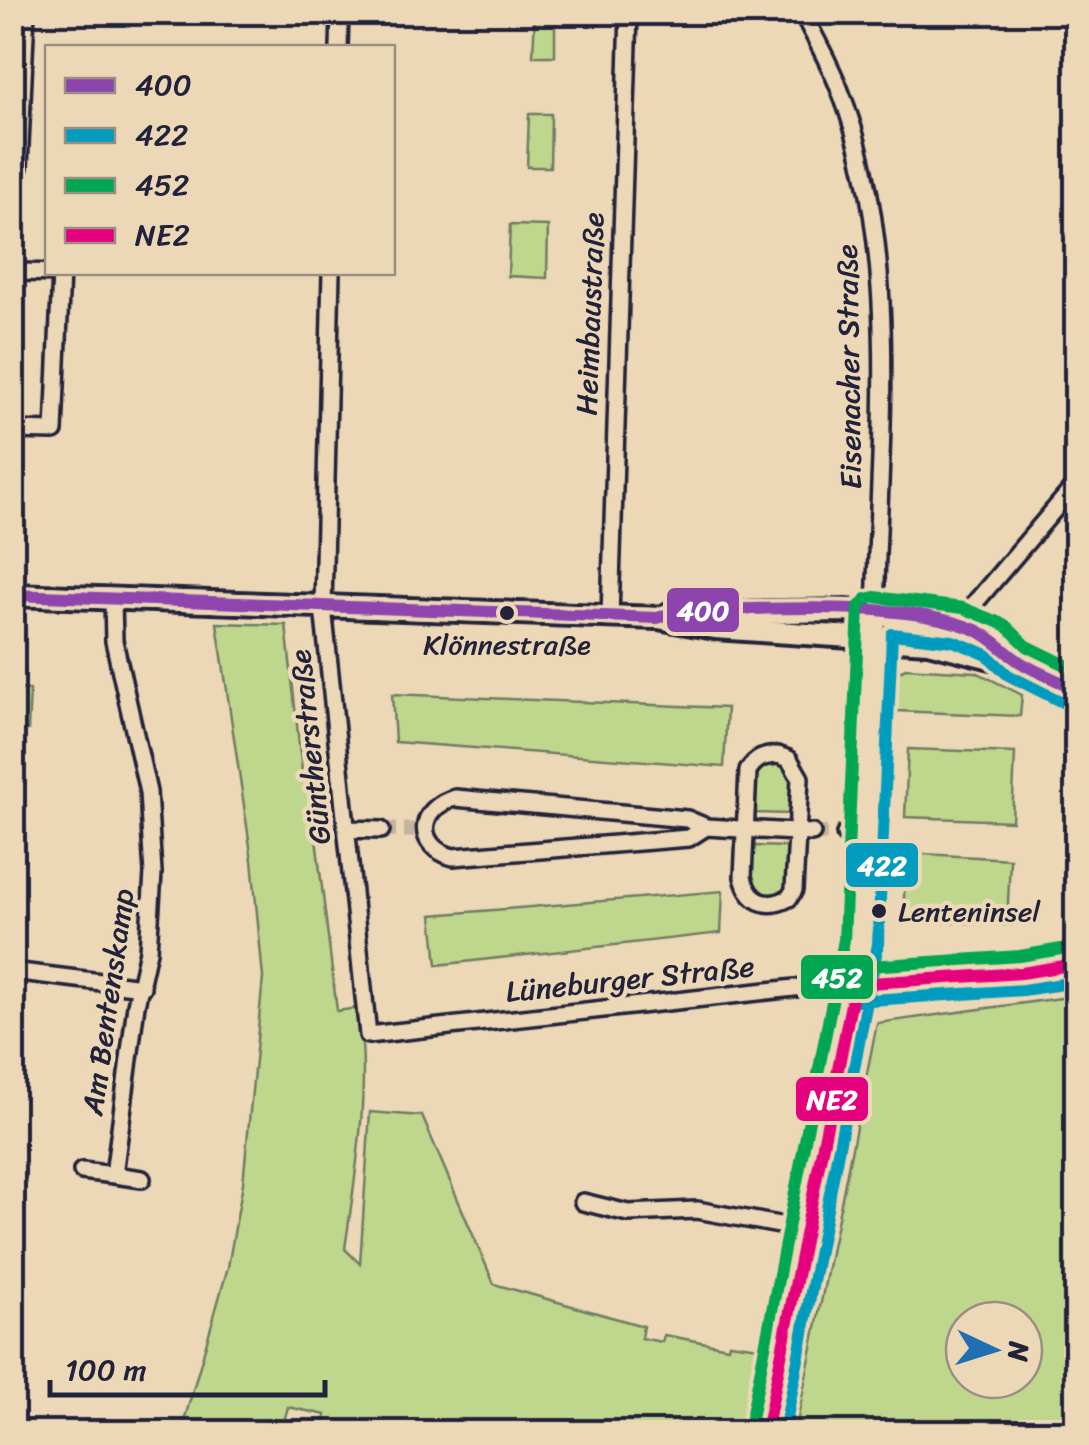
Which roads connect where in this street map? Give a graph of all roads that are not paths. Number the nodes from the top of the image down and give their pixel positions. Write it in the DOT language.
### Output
graph roads {
  1 [pos="26,12"];
  2 [pos="340,12"];
  3 [pos="629,12"];
  4 [pos="802,12"];
  5 [pos="339,45"];
  6 [pos="12,178"];
  7 [pos="20,272"];
  8 [pos="45,273"];
  9 [pos="61,275"];
  10 [pos="330,275"];
  11 [pos="12,430"];
  12 [pos="1076,484"];
  13 [pos="12,595"];
  14 [pos="113,600"];
  15 [pos="323,608"];
  16 [pos="875,614"];
  17 [pos="610,617"];
  18 [pos="658,618"];
  19 [pos="957,624"];
  20 [pos="874,637"];
  21 [pos="1017,660"];
  22 [pos="1076,688"];
  23 [pos="706,828"];
  24 [pos="346,829"];
  25 [pos="381,830"];
  26 [pos="744,830"];
  27 [pos="804,832"];
  28 [pos="844,834"];
  29 [pos="867,835"];
  30 [pos="1076,964"];
  31 [pos="12,971"];
  32 [pos="854,984"];
  33 [pos="142,987"];
  34 [pos="368,1035"];
  35 [pos="82,1172"];
  36 [pos="114,1175"];
  37 [pos="142,1179"];
  38 [pos="583,1202"];
  39 [pos="807,1230"];
  40 [pos="766,1432"];
  1 -- 6 [label="street"];
  2 -- 5 [label="street"];
  3 -- 17 [label="street, Heimbaustraße"];
  4 -- 16 [label="street, Eisenacher Straße"];
  7 -- 8 [label="street"];
  9 -- 11 [label="street"];
  10 -- 15 [label="street, Güntherstraße"];
  12 -- 19 [label="street"];
  13 -- 14 [label="main road"];
  14 -- 15 [label="main road"];
  14 -- 33 [label="street, Am Bentenskamp"];
  15 -- 17 [label="main road"];
  15 -- 24 [label="street, Güntherstraße"];
  16 -- 18 [label="main road"];
  16 -- 19 [label="main road"];
  16 -- 20 [label="main road"];
  17 -- 18 [label="main road"];
  18 -- 20 [label="main road"];
  19 -- 21 [label="main road"];
  20 -- 21 [label="main road"];
  20 -- 29 [label="main road"];
  21 -- 22 [label="main road"];
  23 -- 23 [label="street"];
  23 -- 26 [label="street"];
  24 -- 25 [label="street"];
  24 -- 34 [label="street, Güntherstraße"];
  26 -- 27 [label="street"];
  26 -- 27 [label="street"];
  26 -- 27 [label="street"];
  28 -- 29 [label="street"];
  29 -- 32 [label="main road"];
  30 -- 32 [label="street, Lüneburger Straße"];
  31 -- 33 [label="street"];
  32 -- 34 [label="street, Lüneburger Straße"];
  32 -- 39 [label="main road"];
  33 -- 36 [label="street, Am Bentenskamp"];
  35 -- 36 [label="street"];
  36 -- 37 [label="street"];
  38 -- 39 [label="street"];
  39 -- 40 [label="main road"];
}
